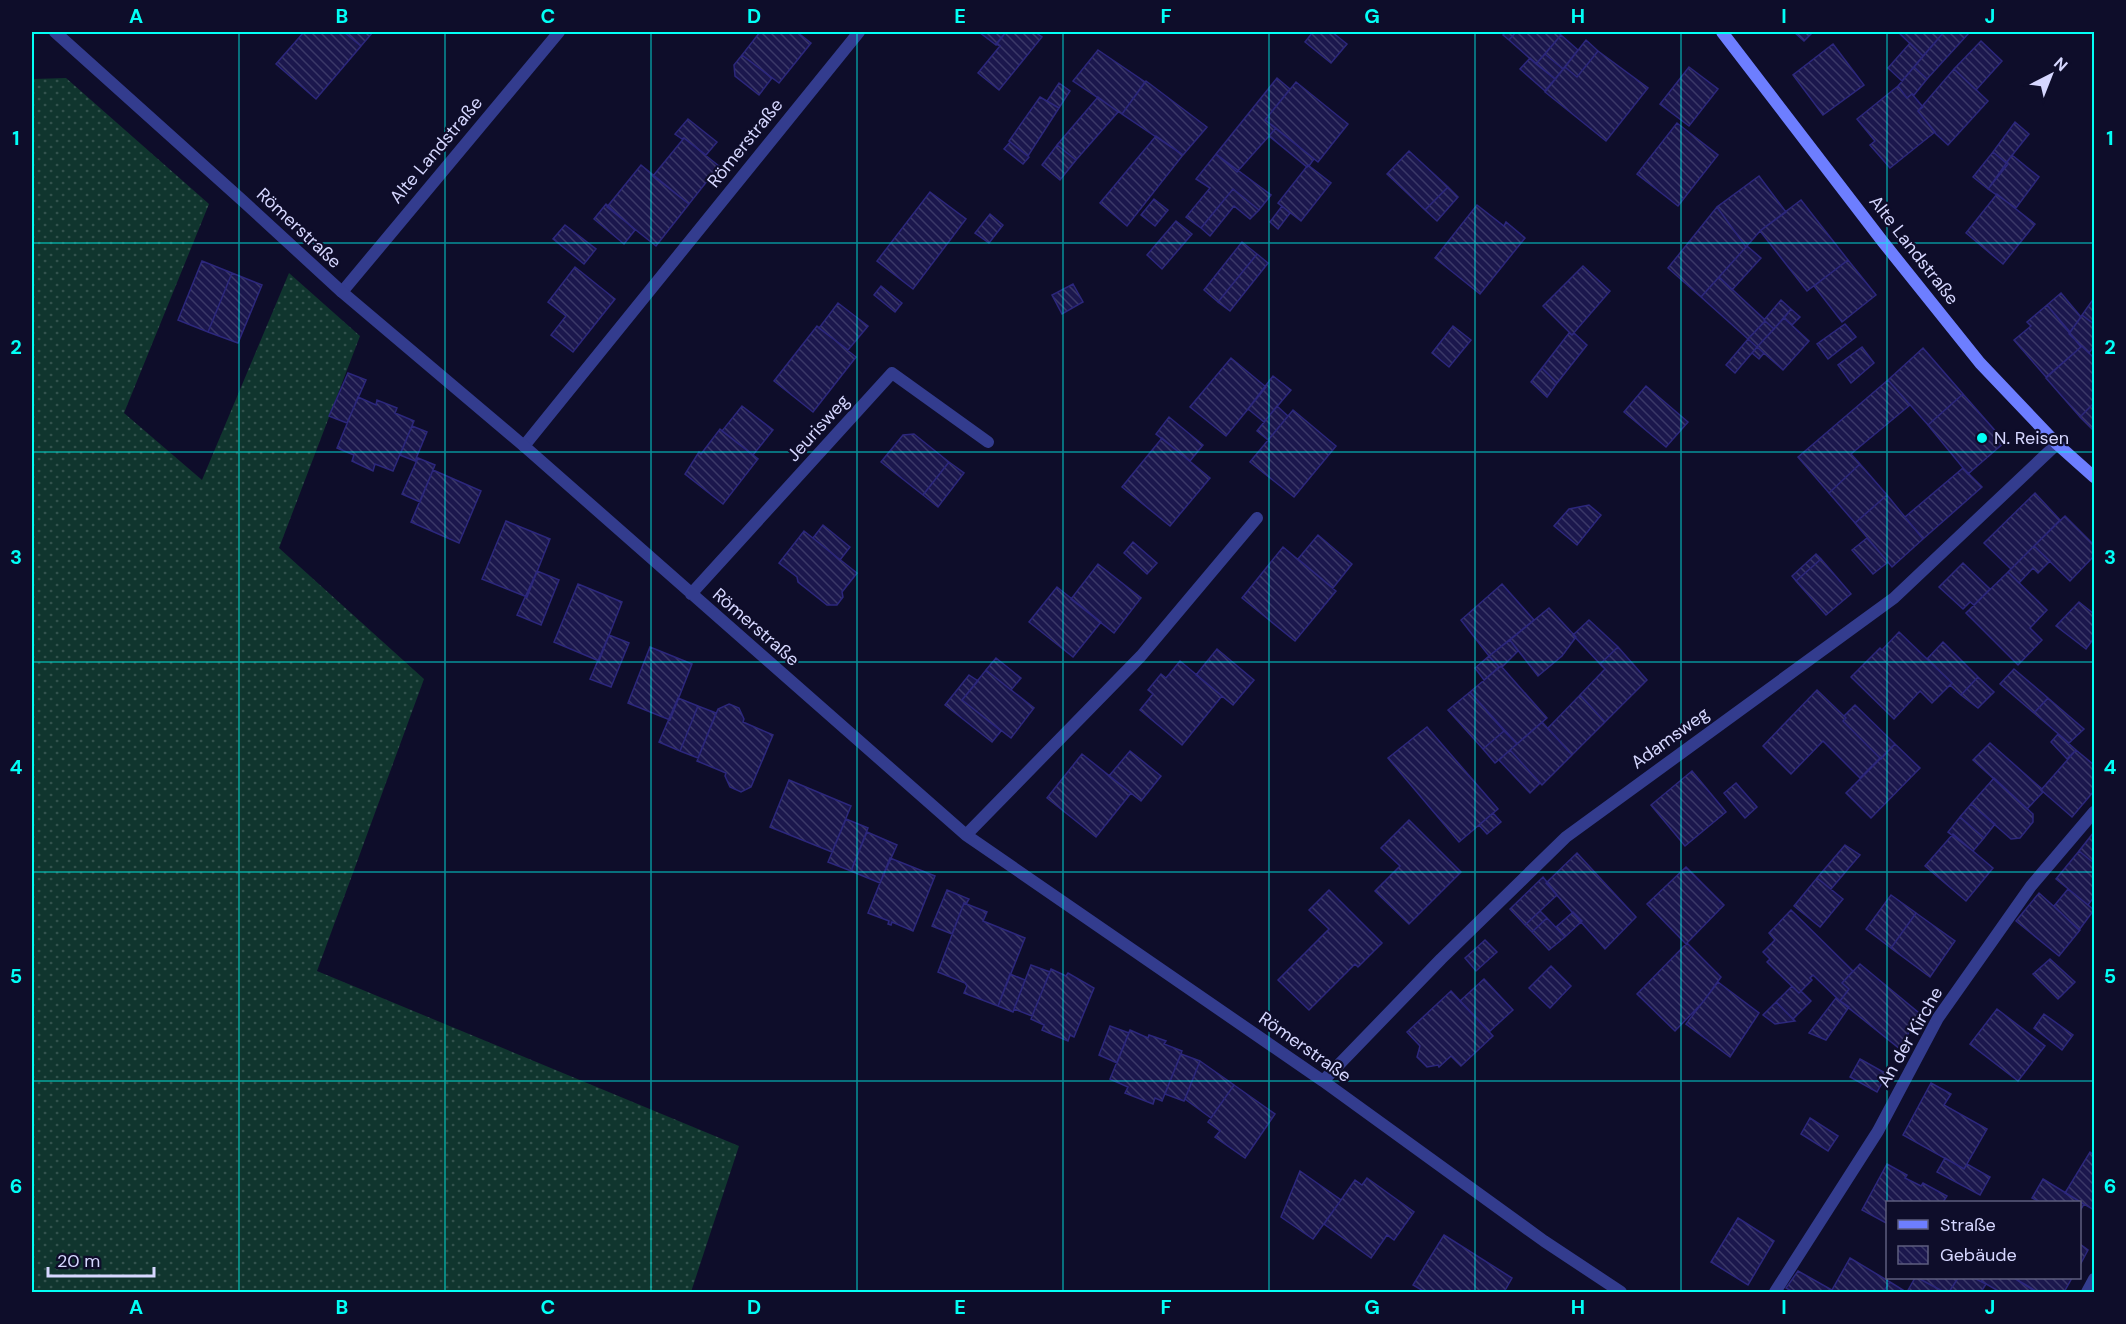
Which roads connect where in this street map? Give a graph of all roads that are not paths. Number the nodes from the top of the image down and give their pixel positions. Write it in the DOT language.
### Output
graph roads {
  1 [pos="55,32"];
  2 [pos="559,32"];
  3 [pos="859,32"];
  4 [pos="1722,32"];
  5 [pos="342,292"];
  6 [pos="988,442"];
  7 [pos="2057,444"];
  8 [pos="524,446"];
  9 [pos="2094,477"];
  10 [pos="1257,518"];
  11 [pos="691,594"];
  12 [pos="2094,812"];
  13 [pos="966,835"];
  14 [pos="1323,1081"];
  15 [pos="2094,1279"];
  16 [pos="1621,1293"];
  17 [pos="1775,1293"];
  18 [pos="2087,1293"];
  1 -- 5 [label="street, Römerstraße"];
  2 -- 5 [label="street, Alte Landstraße"];
  3 -- 8 [label="street, Römerstraße"];
  4 -- 7 [label="main road, Alte Landstraße"];
  5 -- 8 [label="street, Römerstraße"];
  6 -- 11 [label="street, Jeurisweg"];
  7 -- 9 [label="main road, Alte Landstraße"];
  7 -- 14 [label="street, Adamsweg"];
  8 -- 11 [label="street, Römerstraße"];
  10 -- 13 [label="street"];
  11 -- 13 [label="street, Römerstraße"];
  12 -- 17 [label="street, An der Kirche"];
  13 -- 14 [label="street, Römerstraße"];
  14 -- 16 [label="street, Römerstraße"];
  15 -- 18 [label="street"];
}
